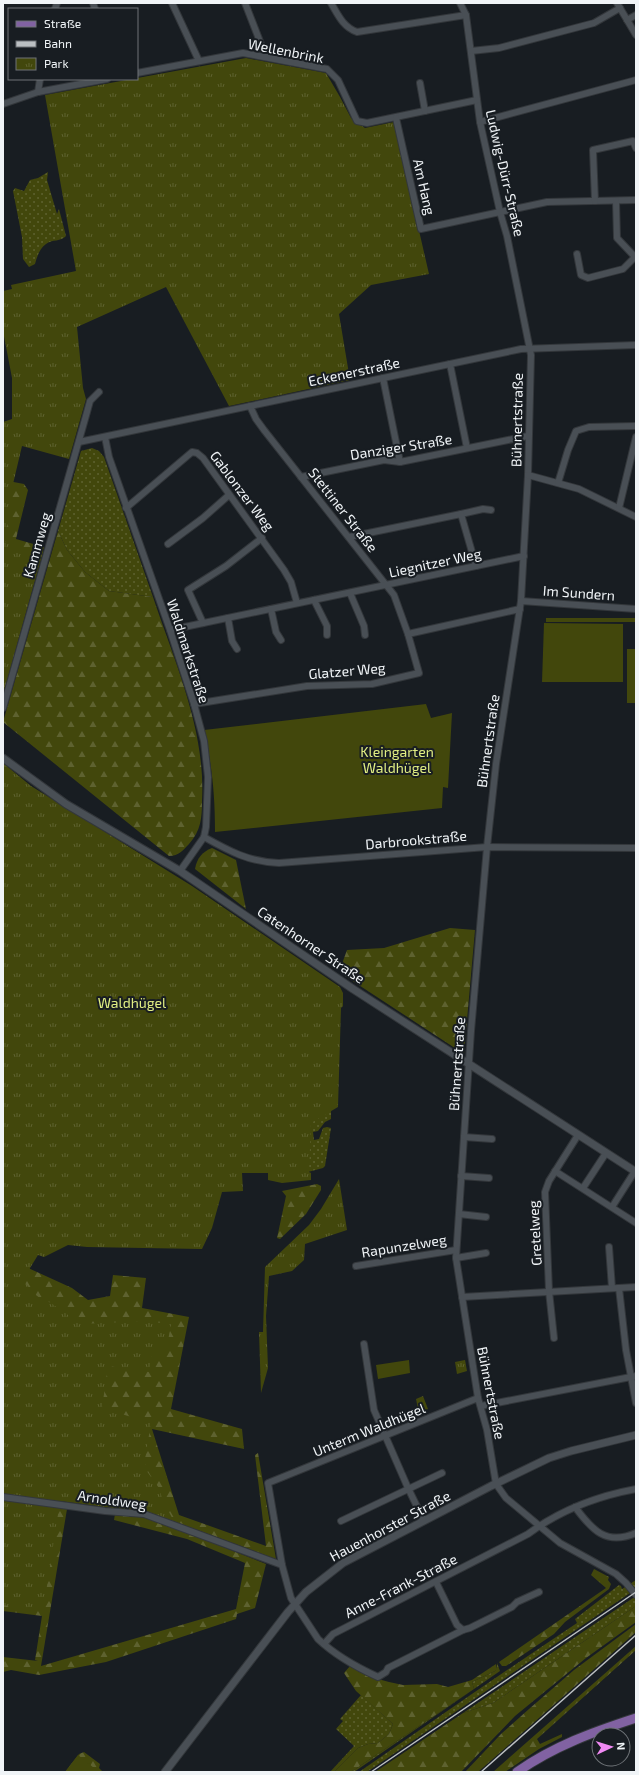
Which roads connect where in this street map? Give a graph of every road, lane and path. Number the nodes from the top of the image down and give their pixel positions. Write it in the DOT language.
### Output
graph roads {
  1 [pos="172,3"];
  2 [pos="245,3"];
  3 [pos="331,3"];
  4 [pos="460,3"];
  5 [pos="618,6"];
  6 [pos="636,15"];
  7 [pos="466,16"];
  8 [pos="627,20"];
  9 [pos="636,35"];
  10 [pos="471,51"];
  11 [pos="266,57"];
  12 [pos="199,61"];
  13 [pos="138,74"];
  14 [pos="40,80"];
  15 [pos="102,80"];
  16 [pos="636,80"];
  17 [pos="420,83"];
  18 [pos="38,92"];
  19 [pos="477,100"];
  20 [pos="3,104"];
  21 [pos="425,111"];
  22 [pos="396,118"];
  23 [pos="480,122"];
  24 [pos="636,148"];
  25 [pos="636,200"];
  26 [pos="595,201"];
  27 [pos="616,201"];
  28 [pos="500,212"];
  29 [pos="577,254"];
  30 [pos="636,258"];
  31 [pos="636,345"];
  32 [pos="530,348"];
  33 [pos="450,364"];
  34 [pos="383,378"];
  35 [pos="99,392"];
  36 [pos="250,406"];
  37 [pos="636,426"];
  38 [pos="528,436"];
  39 [pos="105,437"];
  40 [pos="636,437"];
  41 [pos="79,442"];
  42 [pos="467,448"];
  43 [pos="400,462"];
  44 [pos="528,475"];
  45 [pos="301,477"];
  46 [pos="558,483"];
  47 [pos="229,495"];
  48 [pos="126,508"];
  49 [pos="619,508"];
  50 [pos="491,510"];
  51 [pos="460,514"];
  52 [pos="636,517"];
  53 [pos="349,537"];
  54 [pos="262,538"];
  55 [pos="168,544"];
  56 [pos="524,556"];
  57 [pos="476,566"];
  58 [pos="386,585"];
  59 [pos="350,593"];
  60 [pos="314,600"];
  61 [pos="521,601"];
  62 [pos="298,603"];
  63 [pos="271,609"];
  64 [pos="520,609"];
  65 [pos="636,609"];
  66 [pos="228,618"];
  67 [pos="202,622"];
  68 [pos="170,630"];
  69 [pos="408,634"];
  70 [pos="327,635"];
  71 [pos="365,635"];
  72 [pos="281,640"];
  73 [pos="237,649"];
  74 [pos="194,704"];
  75 [pos="3,708"];
  76 [pos="3,758"];
  77 [pos="204,837"];
  78 [pos="487,847"];
  79 [pos="636,848"];
  80 [pos="180,871"];
  81 [pos="470,1066"];
  82 [pos="578,1135"];
  83 [pos="464,1137"];
  84 [pos="492,1139"];
  85 [pos="606,1152"];
  86 [pos="555,1171"];
  87 [pos="636,1171"];
  88 [pos="461,1176"];
  89 [pos="489,1178"];
  90 [pos="583,1188"];
  91 [pos="612,1208"];
  92 [pos="459,1214"];
  93 [pos="486,1217"];
  94 [pos="636,1223"];
  95 [pos="609,1247"];
  96 [pos="456,1250"];
  97 [pos="486,1253"];
  98 [pos="456,1258"];
  99 [pos="356,1266"];
  100 [pos="636,1287"];
  101 [pos="612,1288"];
  102 [pos="619,1288"];
  103 [pos="549,1291"];
  104 [pos="462,1297"];
  105 [pos="554,1338"];
  106 [pos="364,1344"];
  107 [pos="633,1376"];
  108 [pos="478,1398"];
  109 [pos="636,1403"];
  110 [pos="481,1406"];
  111 [pos="636,1435"];
  112 [pos="385,1436"];
  113 [pos="442,1472"];
  114 [pos="496,1484"];
  115 [pos="408,1488"];
  116 [pos="636,1489"];
  117 [pos="3,1497"];
  118 [pos="575,1507"];
  119 [pos="341,1521"];
  120 [pos="424,1521"];
  121 [pos="540,1525"];
  122 [pos="636,1533"];
  123 [pos="282,1565"];
  124 [pos="436,1582"];
  125 [pos="539,1592"];
  126 [pos="636,1595"];
  127 [pos="293,1601"];
  128 [pos="463,1630"];
  129 [pos="324,1644"];
  130 [pos="636,1718"];
  131 [pos="165,1772"];
  132 [pos="517,1772"];
  1 -- 12 [label="street"];
  2 -- 11 [label="street"];
  3 -- 7 [label="street"];
  4 -- 7 [label="street, Ludwig-Dürr-Straße"];
  5 -- 8 [label="street"];
  5 -- 10 [label="street"];
  6 -- 8 [label="street"];
  7 -- 10 [label="street, Ludwig-Dürr-Straße"];
  8 -- 9 [label="street"];
  10 -- 19 [label="street, Ludwig-Dürr-Straße"];
  11 -- 12 [label="street, Wellenbrink"];
  11 -- 22 [label="street, Wellenbrink"];
  12 -- 13 [label="street, Wellenbrink"];
  14 -- 18 [label="street"];
  15 -- 18 [label="street"];
  16 -- 23 [label="street"];
  17 -- 21 [label="street"];
  18 -- 20 [label="street"];
  19 -- 21 [label="street, Wellenbrink"];
  19 -- 23 [label="street, Ludwig-Dürr-Straße"];
  21 -- 22 [label="street, Wellenbrink"];
  22 -- 28 [label="street, Am Hang"];
  23 -- 28 [label="street, Ludwig-Dürr-Straße"];
  24 -- 26 [label="street"];
  25 -- 27 [label="street"];
  26 -- 27 [label="street"];
  26 -- 28 [label="street"];
  27 -- 30 [label="street"];
  28 -- 32 [label="street, Ludwig-Dürr-Straße"];
  29 -- 30 [label="street"];
  31 -- 32 [label="street, Eckenerstraße"];
  32 -- 33 [label="street, Eckenerstraße"];
  32 -- 38 [label="street, Bühnertstraße"];
  33 -- 34 [label="street, Eckenerstraße"];
  33 -- 42 [label="street"];
  34 -- 36 [label="street, Eckenerstraße"];
  34 -- 43 [label="street"];
  35 -- 41 [label="street, Kammweg"];
  36 -- 39 [label="street, Eckenerstraße"];
  36 -- 45 [label="street, Stettiner Straße"];
  37 -- 46 [label="street"];
  38 -- 42 [label="street, Danziger Straße"];
  38 -- 44 [label="street, Bühnertstraße"];
  39 -- 41 [label="street, Eckenerstraße"];
  39 -- 48 [label="street, Waldmarkstraße"];
  40 -- 49 [label="street"];
  41 -- 75 [label="street, Kammweg"];
  42 -- 43 [label="street, Danziger Straße"];
  43 -- 45 [label="street, Danziger Straße"];
  44 -- 46 [label="street"];
  44 -- 56 [label="street, Bühnertstraße"];
  45 -- 53 [label="street, Stettiner Straße"];
  46 -- 49 [label="street"];
  47 -- 48 [label="street, Gablonzer Weg"];
  47 -- 54 [label="street, Gablonzer Weg"];
  47 -- 55 [label="street"];
  48 -- 68 [label="street, Waldmarkstraße"];
  49 -- 52 [label="street"];
  50 -- 51 [label="street"];
  51 -- 53 [label="street"];
  51 -- 57 [label="street"];
  53 -- 58 [label="street, Stettiner Straße"];
  54 -- 62 [label="street, Gablonzer Weg"];
  54 -- 67 [label="street"];
  56 -- 57 [label="street, Liegnitzer Weg"];
  56 -- 61 [label="street, Bühnertstraße"];
  57 -- 58 [label="street, Liegnitzer Weg"];
  58 -- 59 [label="street, Liegnitzer Weg"];
  58 -- 69 [label="street, Stettiner Straße"];
  59 -- 60 [label="street, Liegnitzer Weg"];
  59 -- 71 [label="street"];
  60 -- 62 [label="street, Liegnitzer Weg"];
  60 -- 70 [label="street"];
  61 -- 64 [label="street, Bühnertstraße"];
  61 -- 65 [label="street, Im Sundern"];
  62 -- 63 [label="street, Liegnitzer Weg"];
  63 -- 66 [label="street, Liegnitzer Weg"];
  63 -- 72 [label="street"];
  64 -- 69 [label="street"];
  64 -- 78 [label="street, Bühnertstraße"];
  66 -- 67 [label="street, Liegnitzer Weg"];
  66 -- 73 [label="street"];
  67 -- 68 [label="street, Liegnitzer Weg"];
  68 -- 74 [label="street, Waldmarkstraße"];
  69 -- 74 [label="street, Glatzer Weg"];
  74 -- 77 [label="street, Waldmarkstraße"];
  76 -- 80 [label="street, Catenhorner Straße"];
  77 -- 78 [label="street, Darbrookstraße"];
  77 -- 80 [label="street, Waldmarkstraße"];
  78 -- 79 [label="street, Darbrookstraße"];
  78 -- 81 [label="street, Bühnertstraße"];
  80 -- 81 [label="street, Catenhorner Straße"];
  81 -- 82 [label="street, Catenhorner Straße"];
  81 -- 83 [label="street, Bühnertstraße"];
  82 -- 85 [label="street, Catenhorner Straße"];
  82 -- 86 [label="street, Gretelweg"];
  83 -- 84 [label="street"];
  83 -- 88 [label="street, Bühnertstraße"];
  85 -- 87 [label="street, Catenhorner Straße"];
  85 -- 90 [label="street"];
  86 -- 90 [label="street"];
  86 -- 103 [label="street, Gretelweg"];
  87 -- 91 [label="street, Catenhorner Straße"];
  88 -- 89 [label="street"];
  88 -- 92 [label="street, Bühnertstraße"];
  90 -- 91 [label="street"];
  91 -- 94 [label="street"];
  92 -- 93 [label="street"];
  92 -- 96 [label="street, Bühnertstraße"];
  95 -- 101 [label="street"];
  96 -- 98 [label="street, Bühnertstraße"];
  96 -- 99 [label="street, Rapunzelweg"];
  97 -- 98 [label="street"];
  98 -- 104 [label="street, Bühnertstraße"];
  100 -- 102 [label="street"];
  101 -- 102 [label="street"];
  101 -- 103 [label="street"];
  102 -- 107 [label="street"];
  103 -- 104 [label="street"];
  103 -- 105 [label="street, Gretelweg"];
  104 -- 108 [label="street, Bühnertstraße"];
  106 -- 112 [label="street"];
  107 -- 109 [label="street"];
  107 -- 110 [label="street"];
  108 -- 110 [label="street, Bühnertstraße"];
  108 -- 112 [label="street, Unterm Waldhügel"];
  110 -- 114 [label="street, Bühnertstraße"];
  111 -- 114 [label="street, Hauenhorster Straße"];
  112 -- 115 [label="street"];
  112 -- 123 [label="street, Unterm Waldhügel"];
  113 -- 115 [label="street"];
  114 -- 120 [label="street, Hauenhorster Straße"];
  114 -- 121 [label="street"];
  115 -- 119 [label="street"];
  115 -- 120 [label="street"];
  116 -- 118 [label="street, Anne-Frank-Straße"];
  117 -- 123 [label="street, Arnoldweg"];
  118 -- 121 [label="street, Anne-Frank-Straße"];
  118 -- 122 [label="street"];
  120 -- 127 [label="street, Hauenhorster Straße"];
  121 -- 124 [label="street, Anne-Frank-Straße"];
  121 -- 126 [label="street"];
  123 -- 127 [label="street"];
  124 -- 128 [label="street"];
  124 -- 129 [label="street, Anne-Frank-Straße"];
  125 -- 128 [label="street"];
  127 -- 129 [label="street"];
  127 -- 131 [label="street, Hauenhorster Straße"];
  128 -- 129 [label="street"];
  130 -- 132 [label="main road"];
}
